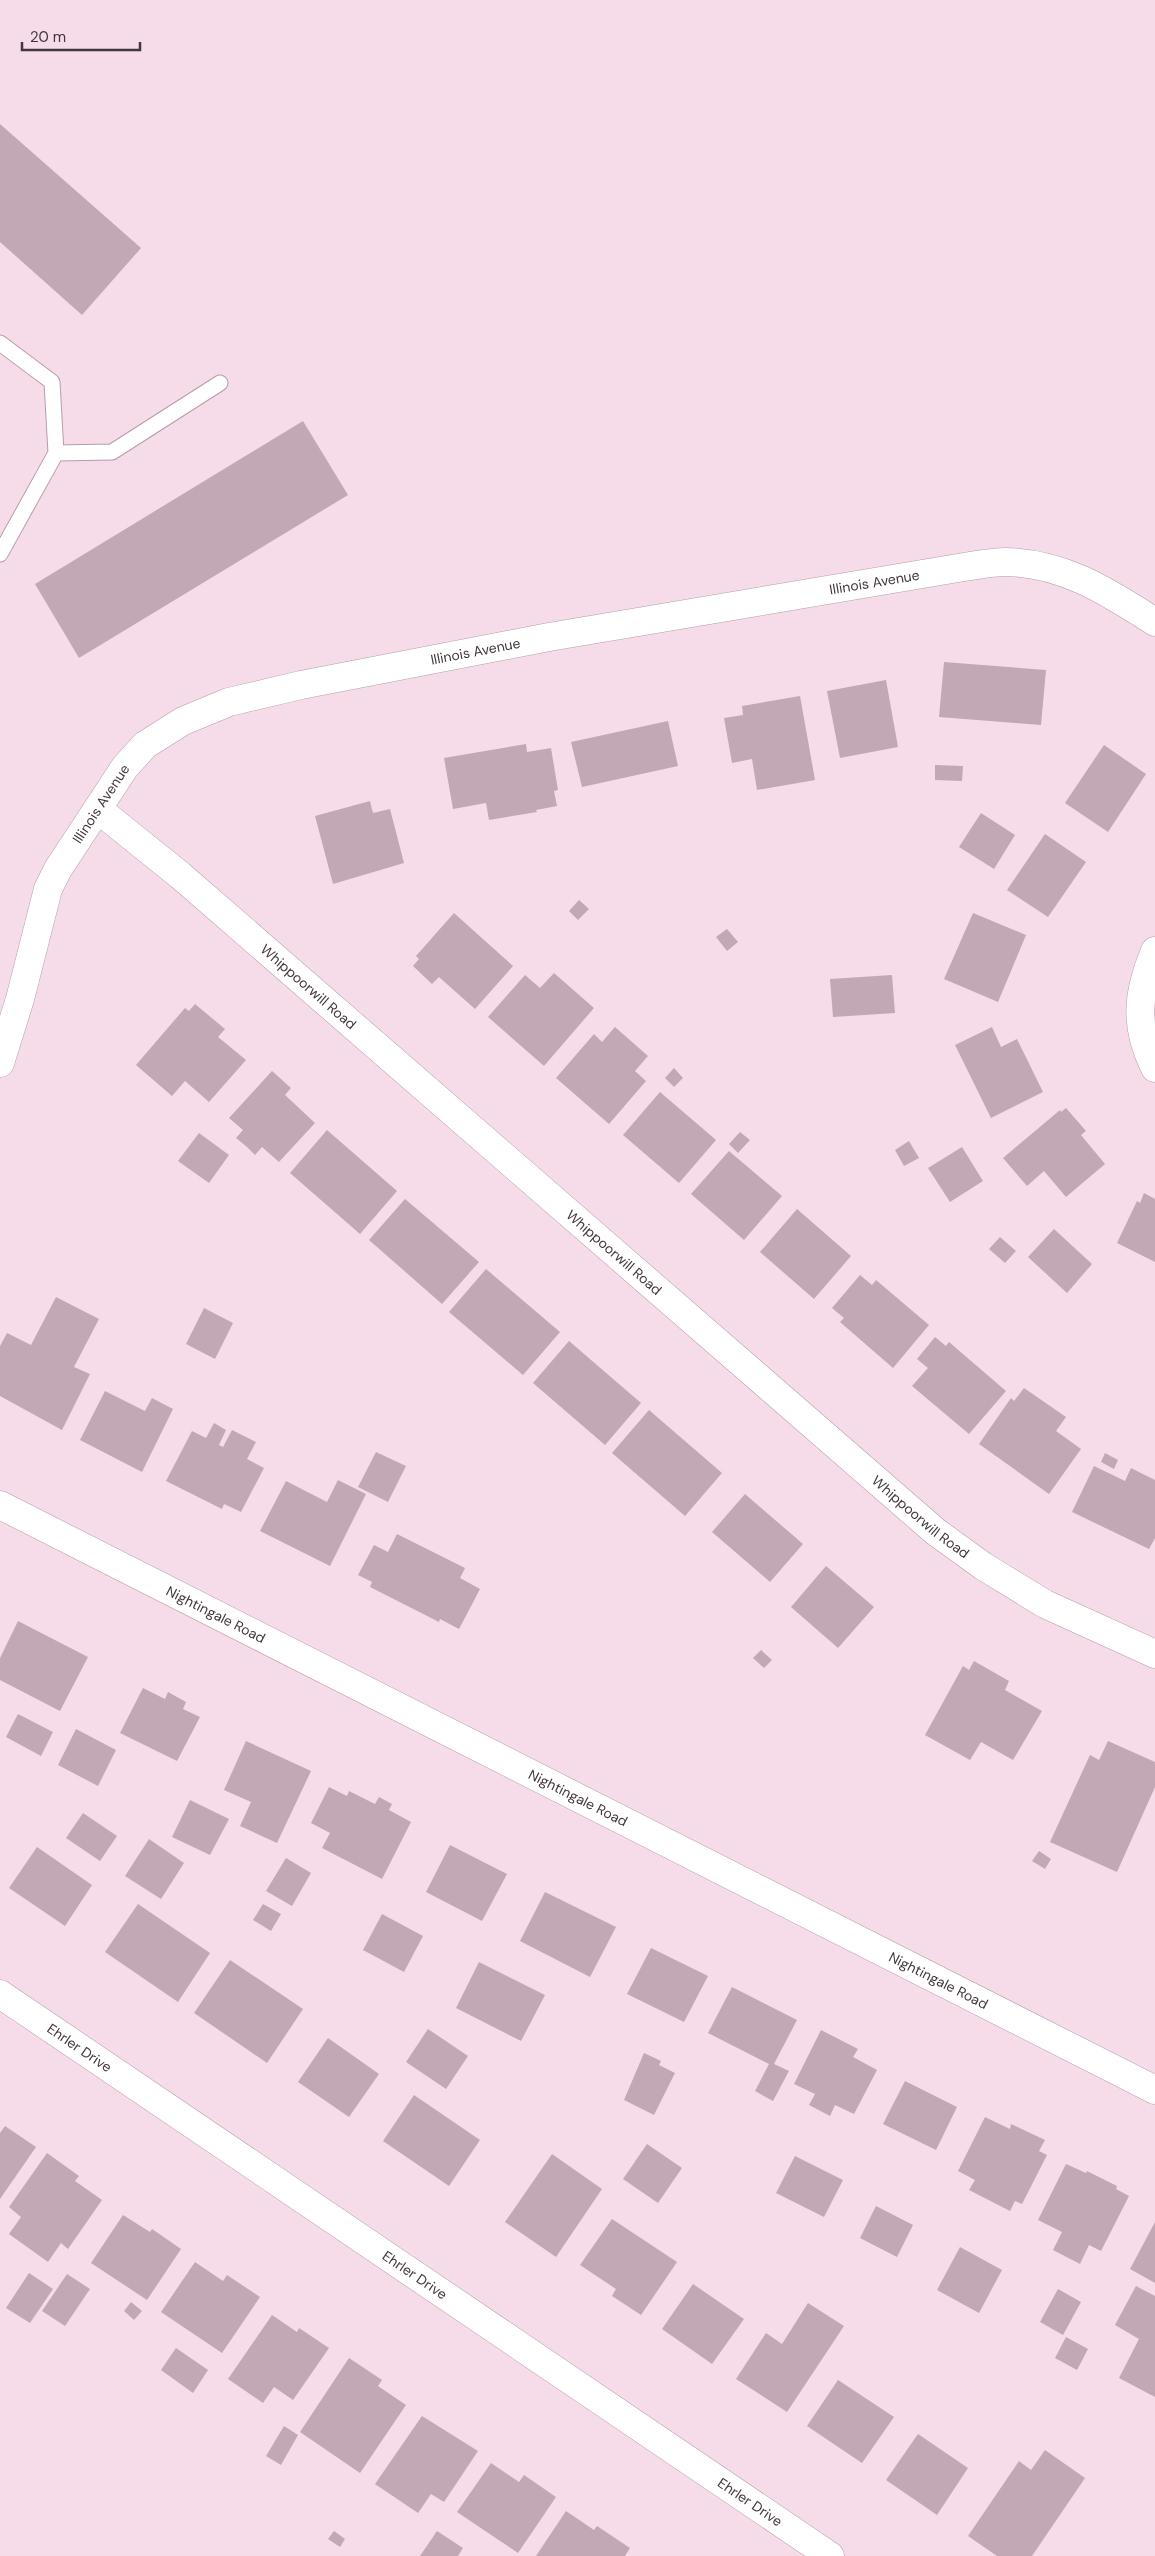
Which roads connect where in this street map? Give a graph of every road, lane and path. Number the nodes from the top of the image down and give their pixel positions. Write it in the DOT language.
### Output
graph roads {
  1 [pos="0,343"];
  2 [pos="220,383"];
  3 [pos="56,453"];
  4 [pos="0,554"];
  5 [pos="1155,622"];
  6 [pos="99,810"];
  7 [pos="1155,951"];
  8 [pos="0,1063"];
  9 [pos="1155,1068"];
  10 [pos="0,1505"];
  11 [pos="1155,1654"];
  12 [pos="0,1994"];
  13 [pos="1155,2090"];
  14 [pos="830,2556"];
  1 -- 3 [label="lane"];
  2 -- 3 [label="lane"];
  3 -- 4 [label="lane"];
  5 -- 6 [label="street, Illinois Avenue"];
  6 -- 8 [label="street, Illinois Avenue"];
  6 -- 11 [label="street, Whippoorwill Road"];
  7 -- 9 [label="street"];
  10 -- 13 [label="street, Nightingale Road"];
  12 -- 14 [label="street, Ehrler Drive"];
}
